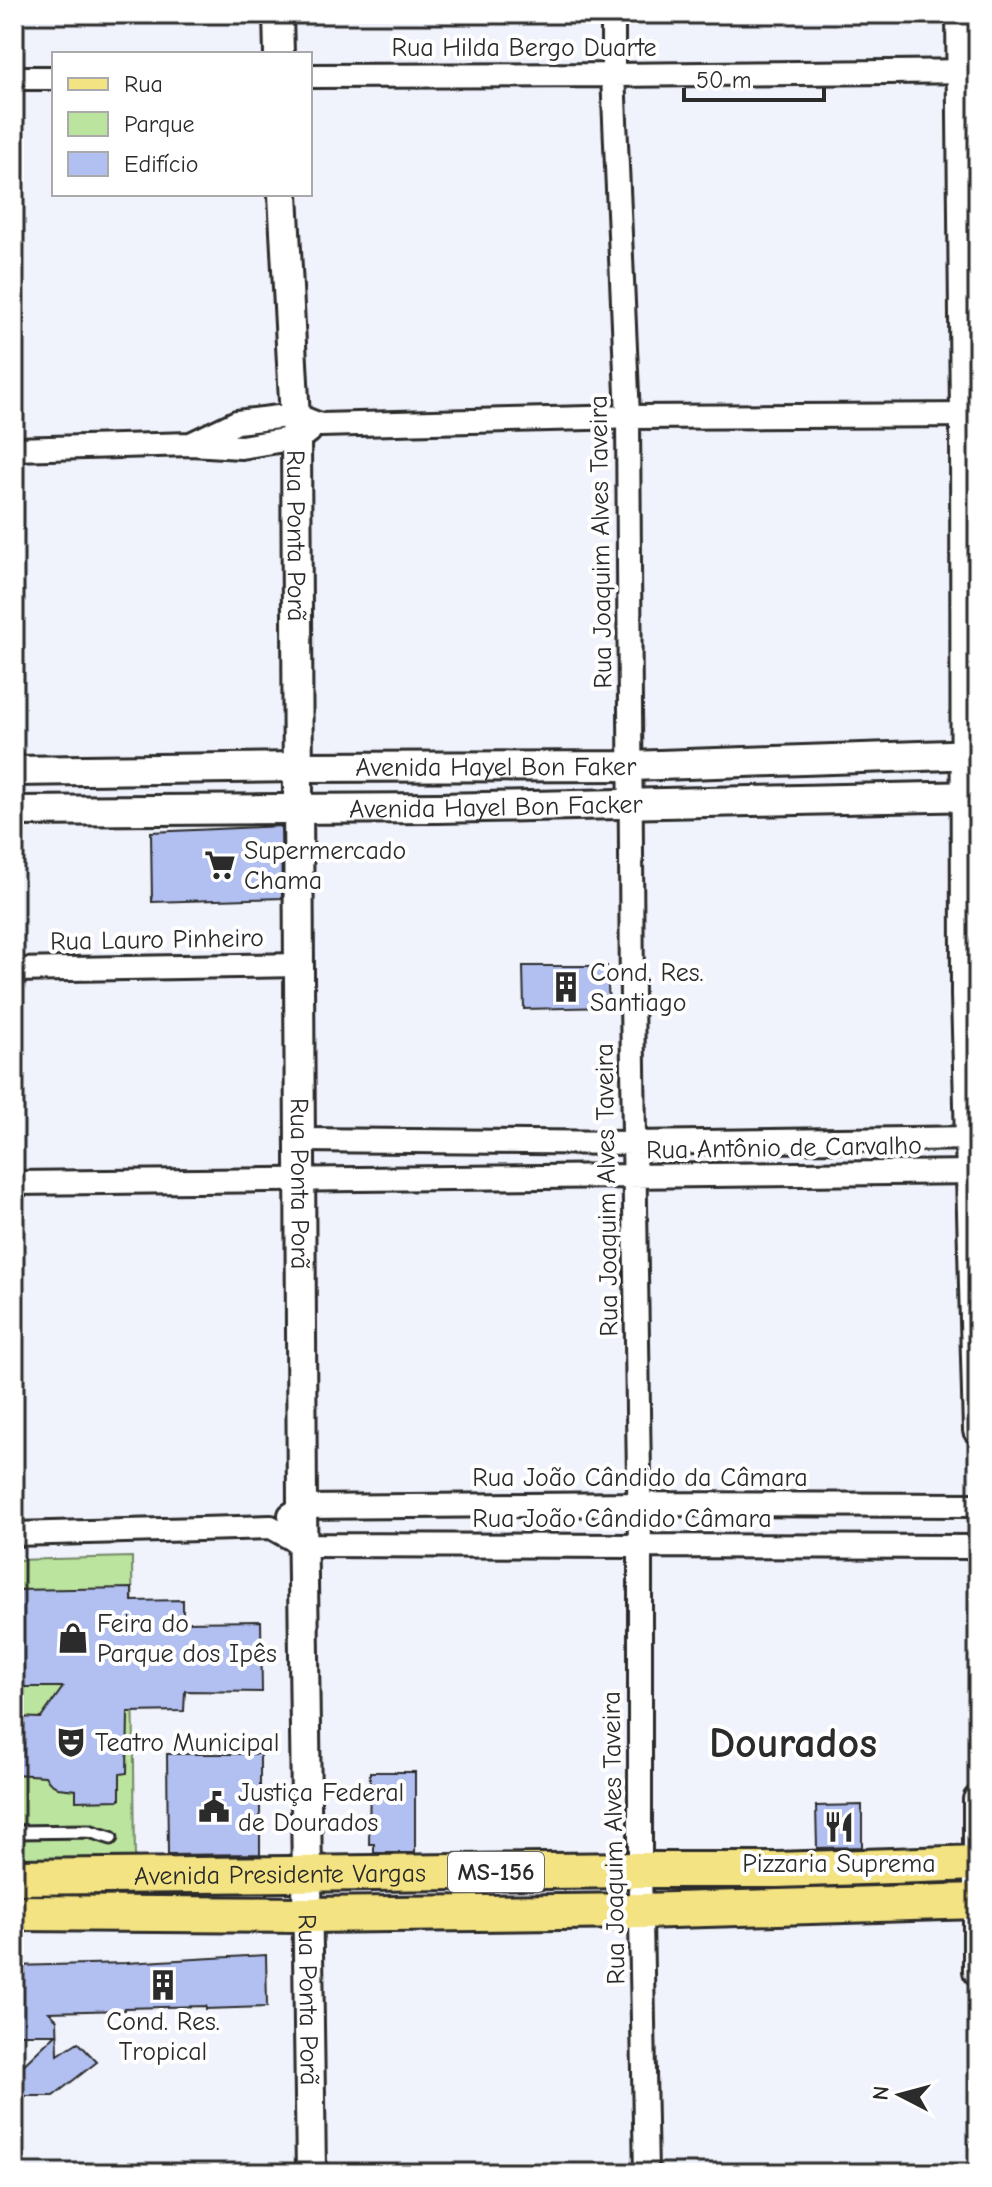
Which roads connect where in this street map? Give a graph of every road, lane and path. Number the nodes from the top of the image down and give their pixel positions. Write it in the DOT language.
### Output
graph roads {
  1 [pos="278,14"];
  2 [pos="613,14"];
  3 [pos="961,14"];
  4 [pos="279,52"];
  5 [pos="970,71"];
  6 [pos="613,75"];
  7 [pos="312,76"];
  8 [pos="14,78"];
  9 [pos="52,78"];
  10 [pos="283,196"];
  11 [pos="972,415"];
  12 [pos="628,417"];
  13 [pos="304,426"];
  14 [pos="14,449"];
  15 [pos="972,754"];
  16 [pos="631,766"];
  17 [pos="298,767"];
  18 [pos="14,771"];
  19 [pos="972,796"];
  20 [pos="632,805"];
  21 [pos="298,808"];
  22 [pos="14,811"];
  23 [pos="300,965"];
  24 [pos="14,970"];
  25 [pos="974,1138"];
  26 [pos="301,1140"];
  27 [pos="634,1143"];
  28 [pos="974,1172"];
  29 [pos="634,1177"];
  30 [pos="300,1179"];
  31 [pos="14,1183"];
  32 [pos="978,1430"];
  33 [pos="639,1504"];
  34 [pos="978,1505"];
  35 [pos="302,1507"];
  36 [pos="271,1527"];
  37 [pos="14,1534"];
  38 [pos="303,1545"];
  39 [pos="640,1547"];
  40 [pos="978,1547"];
  41 [pos="978,1800"];
  42 [pos="14,1832"];
  43 [pos="111,1838"];
  44 [pos="978,1863"];
  45 [pos="640,1870"];
  46 [pos="306,1875"];
  47 [pos="14,1877"];
  48 [pos="978,1901"];
  49 [pos="641,1911"];
  50 [pos="14,1913"];
  51 [pos="307,1915"];
  52 [pos="978,1971"];
  53 [pos="311,2173"];
  54 [pos="646,2173"];
  1 -- 4 [label="street"];
  2 -- 6 [label="street, Rua Joaquim Alves Taveira"];
  3 -- 5 [label="street"];
  5 -- 6 [label="street, Rua Hilda Bergo Duarte"];
  5 -- 11 [label="street"];
  6 -- 7 [label="street, Rua Hilda Bergo Duarte"];
  6 -- 12 [label="street, Rua Joaquim Alves Taveira"];
  8 -- 9 [label="street"];
  10 -- 13 [label="street, Rua Ponta Porã"];
  11 -- 12 [label="street"];
  11 -- 15 [label="street"];
  12 -- 13 [label="street"];
  12 -- 16 [label="street, Rua Joaquim Alves Taveira"];
  13 -- 14 [label="street"];
  13 -- 17 [label="street, Rua Ponta Porã"];
  15 -- 16 [label="street, Avenida Hayel Bon Faker"];
  15 -- 19 [label="street"];
  16 -- 17 [label="street, Avenida Hayel Bon Faker"];
  16 -- 20 [label="street, Rua Joaquim Alves Taveira"];
  17 -- 18 [label="street, Avenida Hayel Bon Faker"];
  17 -- 21 [label="street, Rua Ponta Porã"];
  19 -- 20 [label="street, Avenida Hayel Bon Facker"];
  19 -- 25 [label="street"];
  20 -- 21 [label="street, Avenida Hayel Bon Facker"];
  20 -- 27 [label="street, Rua Joaquim Alves Taveira"];
  21 -- 22 [label="street, Avenida Hayel Bon Facker"];
  21 -- 23 [label="street, Rua Ponta Porã"];
  23 -- 24 [label="street, Rua Lauro Pinheiro"];
  23 -- 26 [label="street, Rua Ponta Porã"];
  25 -- 27 [label="street, Rua Antônio de Carvalho"];
  25 -- 28 [label="street"];
  26 -- 27 [label="street, Rua Antônio de Carvalho"];
  26 -- 30 [label="street, Rua Ponta Porã"];
  27 -- 29 [label="street, Rua Joaquim Alves Taveira"];
  28 -- 29 [label="street, Rua Antônio de Carvalho"];
  28 -- 32 [label="street"];
  29 -- 30 [label="street, Rua Antônio de Carvalho"];
  29 -- 33 [label="street, Rua Joaquim Alves Taveira"];
  30 -- 31 [label="street, Rua Antônio de Carvalho"];
  30 -- 35 [label="street, Rua Ponta Porã"];
  33 -- 34 [label="street, Rua João Cândido da Câmara"];
  33 -- 35 [label="street, Rua João Cândido da Câmara"];
  33 -- 39 [label="street, Rua Joaquim Alves Taveira"];
  35 -- 36 [label="street"];
  35 -- 38 [label="street, Rua Ponta Porã"];
  36 -- 37 [label="street"];
  36 -- 38 [label="street, Rua João Cândido Câmara"];
  38 -- 39 [label="street, Rua João Cândido Câmara"];
  38 -- 46 [label="street, Rua Ponta Porã"];
  39 -- 40 [label="street, Rua João Cândido Câmara"];
  39 -- 45 [label="street, Rua Joaquim Alves Taveira"];
  41 -- 44 [label="street"];
  42 -- 43 [label="lane"];
  44 -- 45 [label="main road, Avenida Presidente Vargas / MS-156"];
  44 -- 48 [label="street"];
  45 -- 46 [label="main road, Avenida Presidente Vargas / MS-156"];
  45 -- 49 [label="street, Rua Joaquim Alves Taveira"];
  46 -- 47 [label="main road, Avenida Presidente Vargas / MS-156"];
  46 -- 51 [label="street, Rua Ponta Porã"];
  48 -- 49 [label="main road, Avenida Presidente Vargas"];
  48 -- 52 [label="street"];
  49 -- 51 [label="main road, Avenida Presidente Vargas"];
  49 -- 54 [label="street, Rua Joaquim Alves Taveira"];
  50 -- 51 [label="main road, Avenida Presidente Vargas"];
  51 -- 53 [label="street, Rua Ponta Porã"];
}
